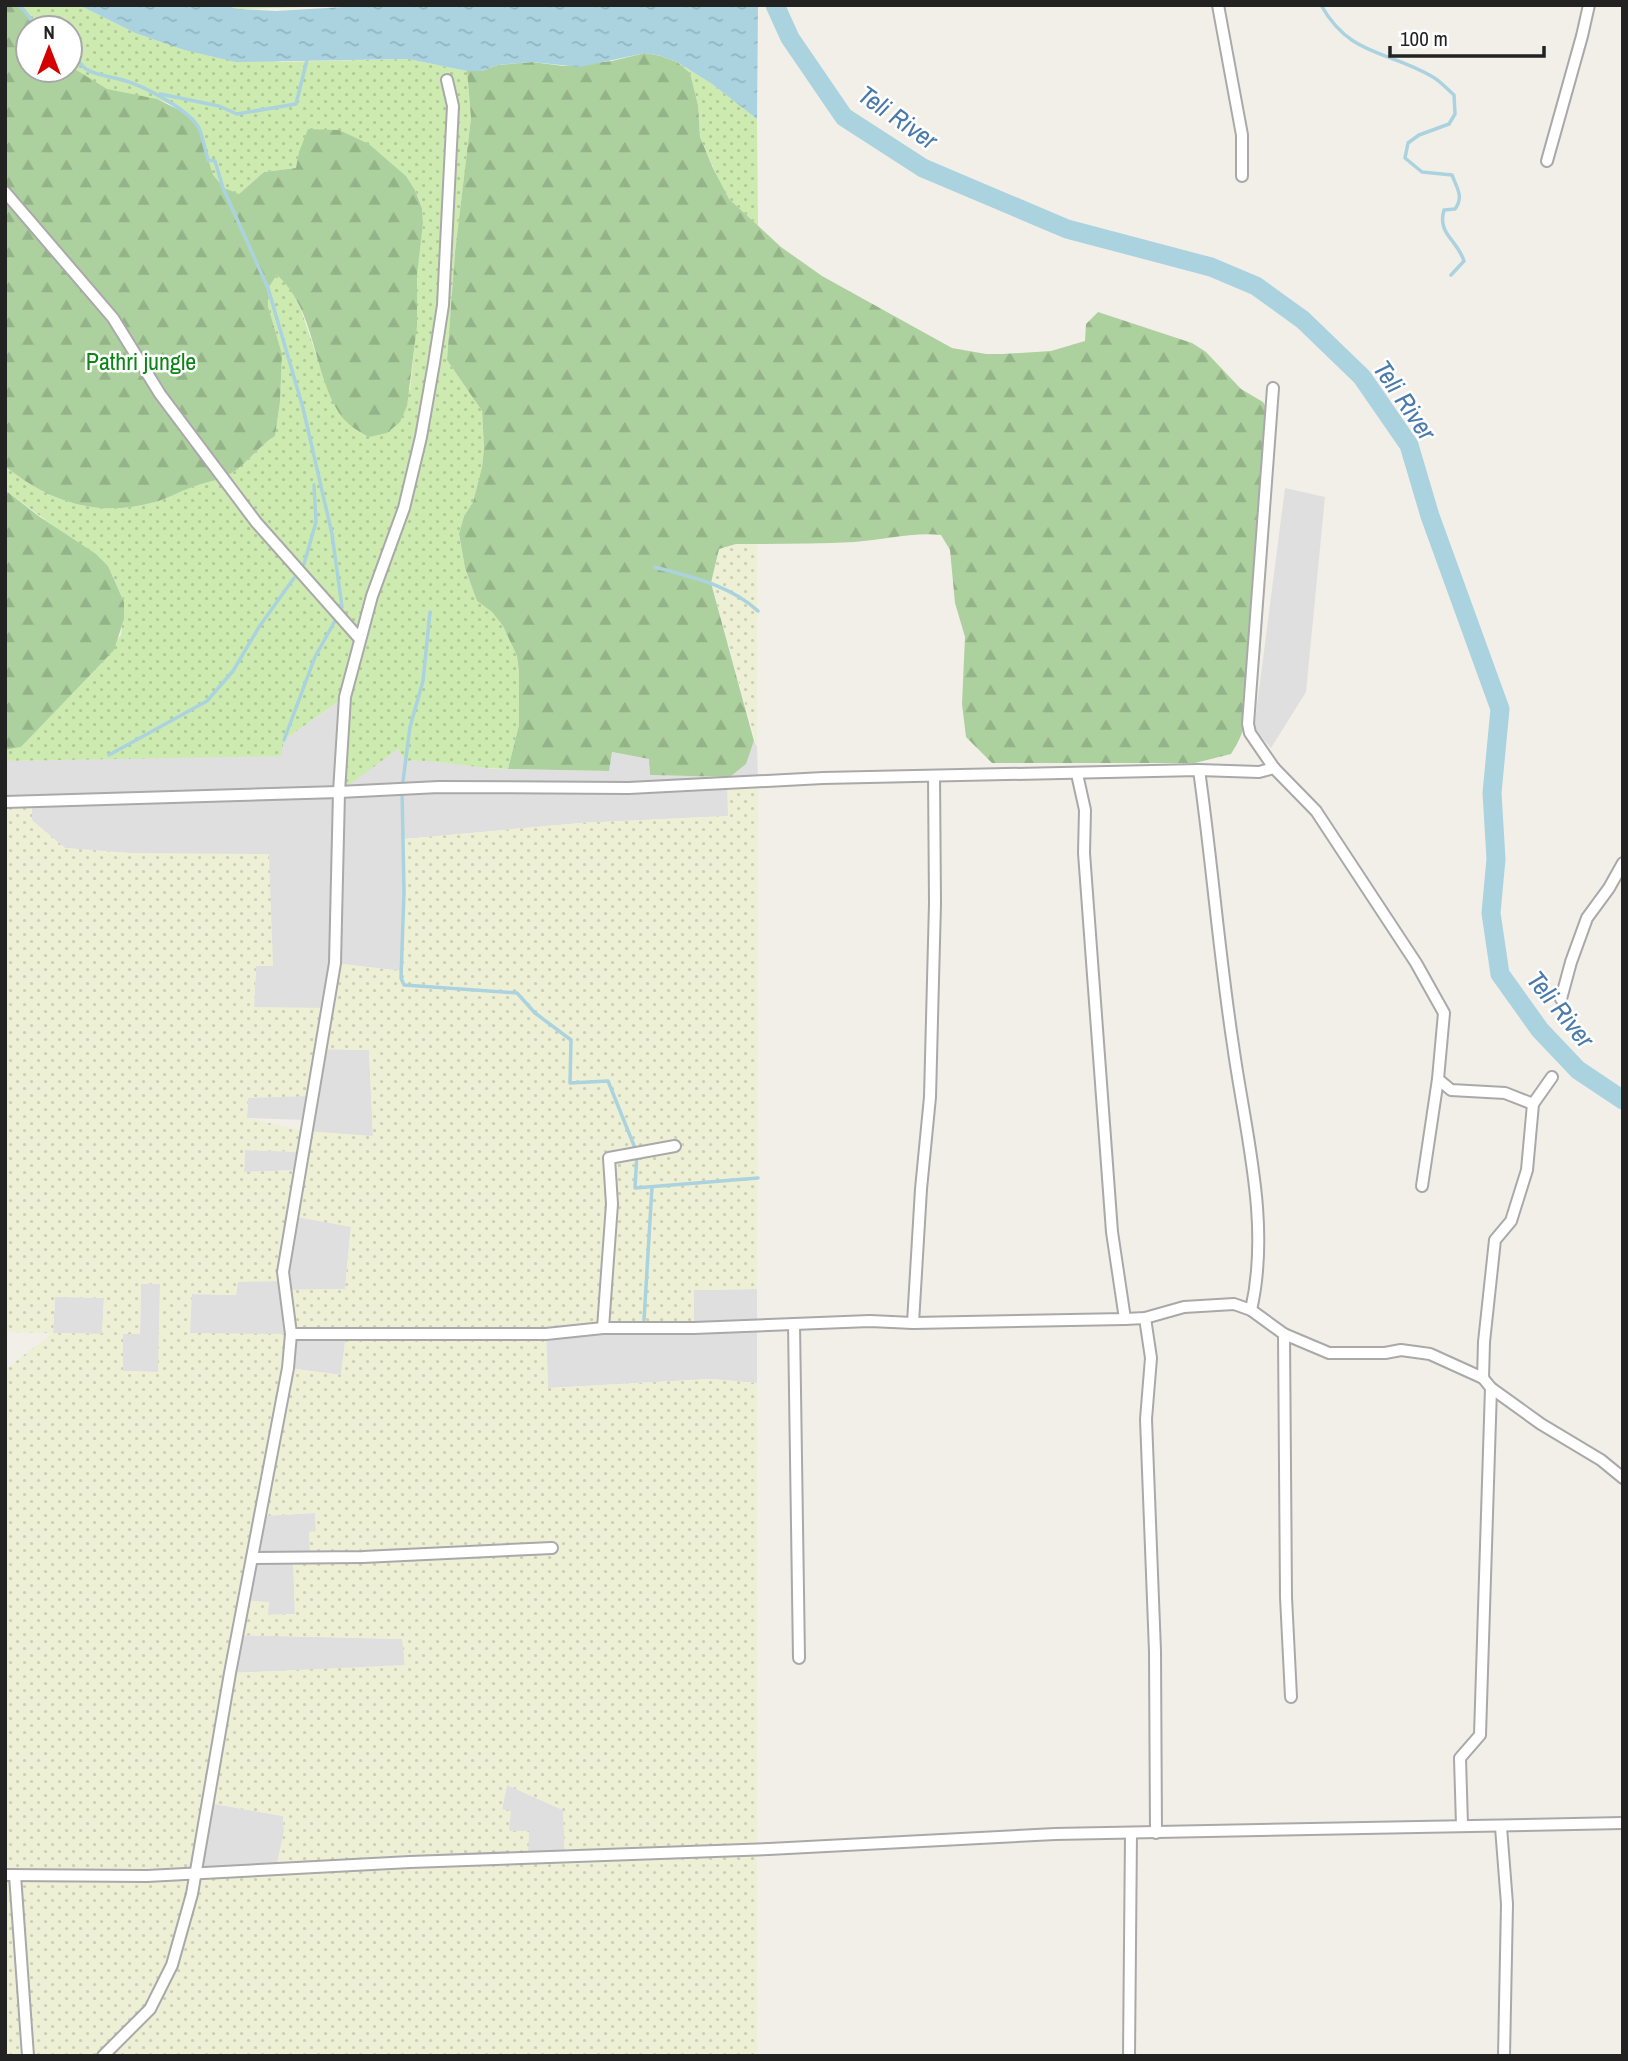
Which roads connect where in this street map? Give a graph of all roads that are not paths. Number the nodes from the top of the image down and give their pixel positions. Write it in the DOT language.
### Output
graph roads {
  1 [pos="1218,5"];
  2 [pos="1589,5"];
  3 [pos="447,80"];
  4 [pos="1547,161"];
  5 [pos="1242,176"];
  6 [pos="5,191"];
  7 [pos="1273,388"];
  8 [pos="359,638"];
  9 [pos="1274,768"];
  10 [pos="1199,770"];
  11 [pos="1077,774"];
  12 [pos="934,776"];
  13 [pos="339,792"];
  14 [pos="5,802"];
  15 [pos="1623,863"];
  16 [pos="1561,999"];
  17 [pos="1552,1077"];
  18 [pos="1438,1079"];
  19 [pos="1533,1104"];
  20 [pos="675,1146"];
  21 [pos="1422,1186"];
  22 [pos="1251,1310"];
  23 [pos="1125,1318"];
  24 [pos="1145,1318"];
  25 [pos="913,1323"];
  26 [pos="794,1324"];
  27 [pos="603,1328"];
  28 [pos="1284,1334"];
  29 [pos="291,1335"];
  30 [pos="1483,1378"];
  31 [pos="1491,1388"];
  32 [pos="1623,1478"];
  33 [pos="552,1548"];
  34 [pos="253,1558"];
  35 [pos="799,1658"];
  36 [pos="1292,1697"];
  37 [pos="1623,1823"];
  38 [pos="1462,1825"];
  39 [pos="1502,1827"];
  40 [pos="1131,1833"];
  41 [pos="1156,1833"];
  42 [pos="196,1873"];
  43 [pos="10,1875"];
  44 [pos="28,2056"];
  45 [pos="103,2056"];
  46 [pos="1129,2056"];
  47 [pos="1504,2056"];
  1 -- 5 [label="street"];
  2 -- 4 [label="street"];
  3 -- 8 [label="street"];
  6 -- 8 [label="street"];
  7 -- 9 [label="street"];
  8 -- 13 [label="street"];
  9 -- 10 [label="street"];
  9 -- 18 [label="street"];
  10 -- 11 [label="street"];
  10 -- 22 [label="street"];
  11 -- 12 [label="street"];
  11 -- 23 [label="street"];
  12 -- 13 [label="street"];
  12 -- 25 [label="street"];
  13 -- 14 [label="street"];
  13 -- 29 [label="street"];
  15 -- 16 [label="street"];
  17 -- 19 [label="street"];
  18 -- 19 [label="street"];
  18 -- 21 [label="street"];
  19 -- 30 [label="street"];
  20 -- 27 [label="street"];
  22 -- 24 [label="street"];
  22 -- 28 [label="street"];
  23 -- 24 [label="street"];
  23 -- 25 [label="street"];
  24 -- 41 [label="street"];
  25 -- 26 [label="street"];
  26 -- 27 [label="street"];
  26 -- 35 [label="street"];
  27 -- 29 [label="street"];
  28 -- 30 [label="street"];
  28 -- 36 [label="street"];
  29 -- 34 [label="street"];
  30 -- 31 [label="street"];
  31 -- 32 [label="street"];
  31 -- 38 [label="street"];
  33 -- 34 [label="street"];
  34 -- 42 [label="street"];
  37 -- 39 [label="street"];
  38 -- 39 [label="street"];
  38 -- 41 [label="street"];
  39 -- 47 [label="street"];
  40 -- 41 [label="street"];
  40 -- 42 [label="street"];
  40 -- 46 [label="street"];
  42 -- 43 [label="street"];
  42 -- 45 [label="street"];
  43 -- 44 [label="street"];
}
